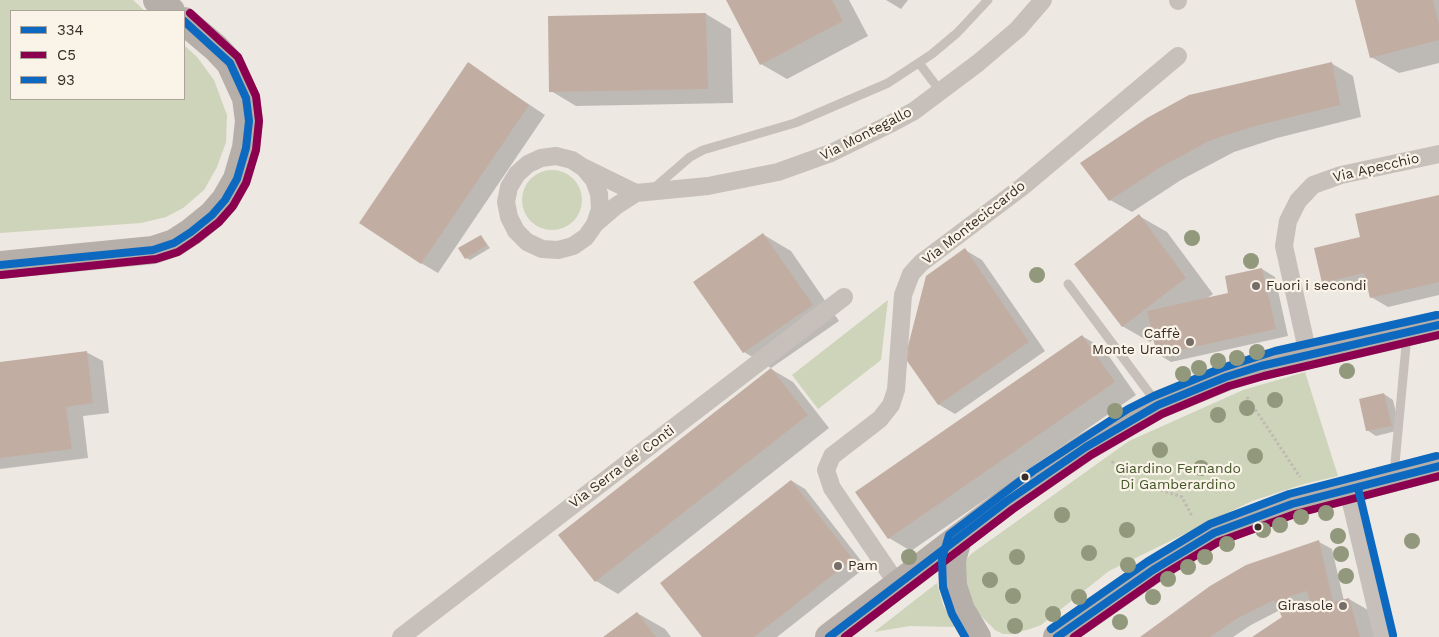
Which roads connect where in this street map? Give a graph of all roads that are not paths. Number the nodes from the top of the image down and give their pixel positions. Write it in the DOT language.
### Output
graph roads {
  1 [pos="158,0"];
  2 [pos="988,0"];
  3 [pos="1043,0"];
  4 [pos="170,10"];
  5 [pos="185,22"];
  6 [pos="1178,56"];
  7 [pos="919,63"];
  8 [pos="941,92"];
  9 [pos="1439,154"];
  10 [pos="584,168"];
  11 [pos="644,192"];
  12 [pos="595,224"];
  13 [pos="0,265"];
  14 [pos="1068,284"];
  15 [pos="844,297"];
  16 [pos="1439,325"];
  17 [pos="1407,332"];
  18 [pos="1308,354"];
  19 [pos="1158,404"];
  20 [pos="1439,466"];
  21 [pos="1394,477"];
  22 [pos="1348,490"];
  23 [pos="958,539"];
  24 [pos="898,585"];
  25 [pos="401,637"];
  26 [pos="829,637"];
  27 [pos="977,637"];
  28 [pos="1057,637"];
  29 [pos="1383,637"];
  1 -- 4 [label="main road"];
  2 -- 7 [label="lane, Via Montegallo"];
  3 -- 8 [label="street, Via Montegallo"];
  5 -- 13 [label="main road"];
  6 -- 24 [label="street, Via Monteciccardo"];
  7 -- 8 [label="lane"];
  7 -- 11 [label="lane, Via Montegallo"];
  8 -- 11 [label="street, Via Montegallo"];
  9 -- 18 [label="street, Via Apecchio"];
  10 -- 11 [label="street, Via Montegallo"];
  10 -- 12 [label="street"];
  10 -- 12 [label="street, Via Montegallo"];
  11 -- 12 [label="street, Via Montegallo"];
  14 -- 19 [label="lane"];
  15 -- 25 [label="street, Via Serra de' Conti"];
  16 -- 17 [label="main road"];
  17 -- 18 [label="main road"];
  17 -- 21 [label="lane"];
  18 -- 19 [label="main road"];
  19 -- 23 [label="main road"];
  20 -- 21 [label="main road"];
  21 -- 22 [label="main road"];
  22 -- 28 [label="main road"];
  22 -- 29 [label="street"];
  23 -- 24 [label="main road"];
  23 -- 27 [label="main road"];
  24 -- 26 [label="main road"];
}
